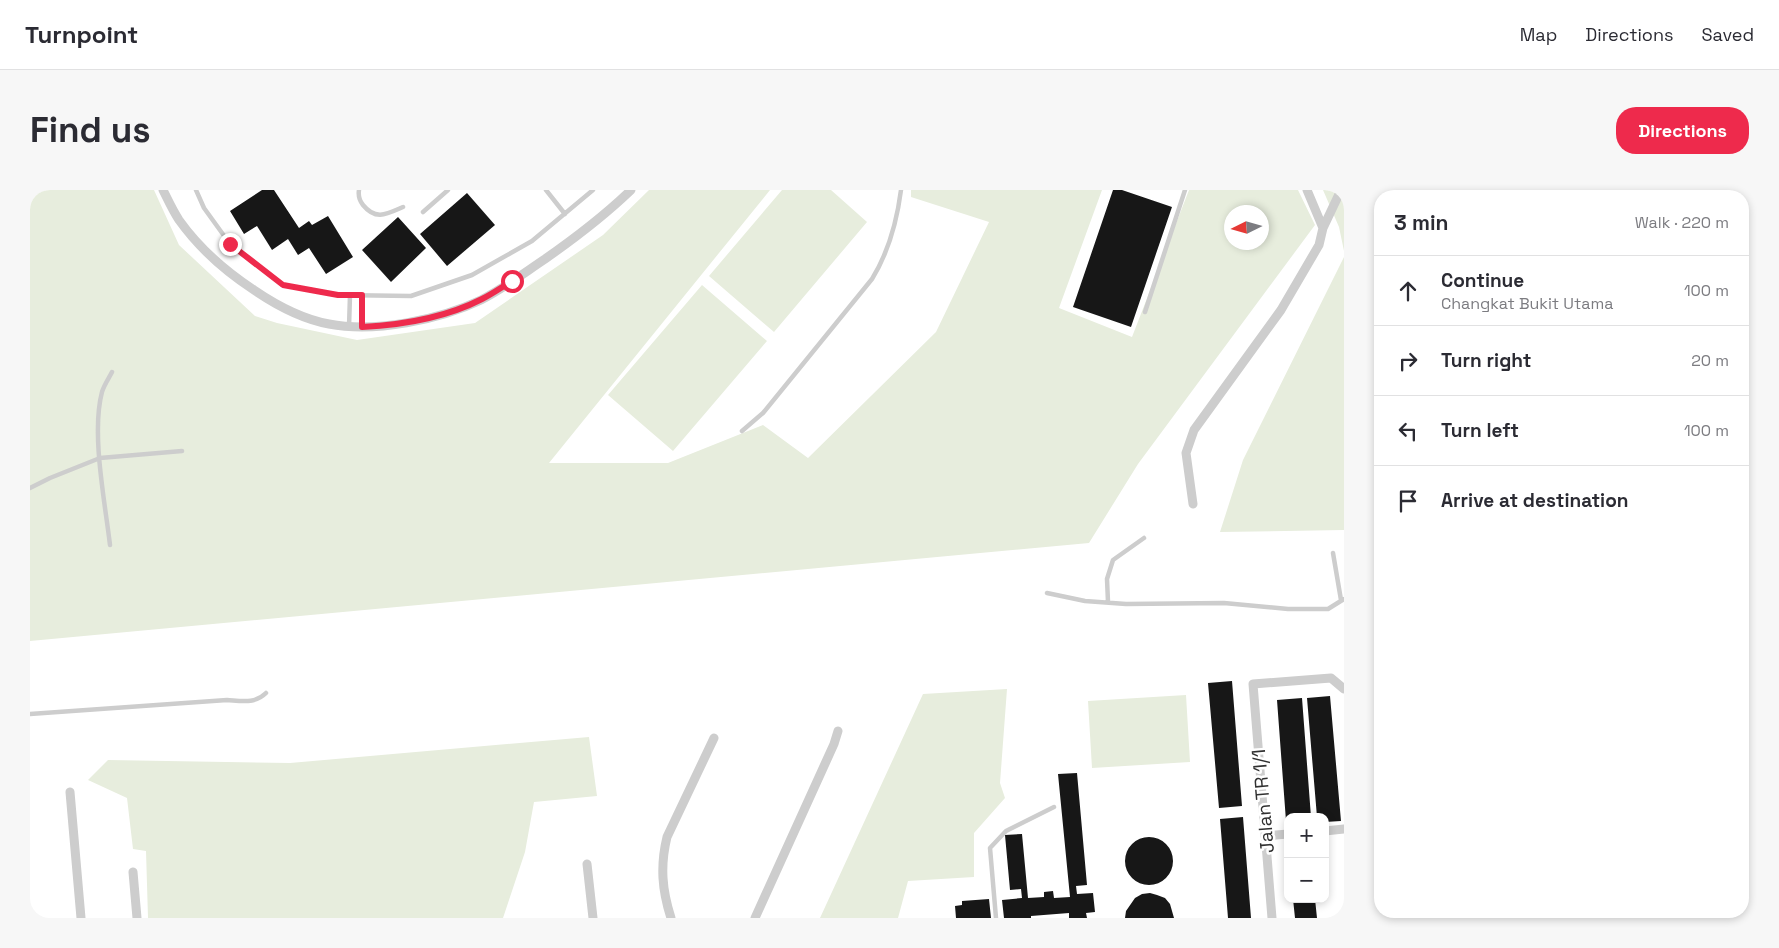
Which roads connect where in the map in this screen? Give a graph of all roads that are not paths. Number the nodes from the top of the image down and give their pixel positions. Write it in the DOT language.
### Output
graph roads {
  1 [pos="163,190"];
  2 [pos="196,190"];
  3 [pos="359,190"];
  4 [pos="448,190"];
  5 [pos="546,190"];
  6 [pos="593,190"];
  7 [pos="631,190"];
  8 [pos="900,190"];
  9 [pos="1184,190"];
  10 [pos="1307,190"];
  11 [pos="1341,190"];
  12 [pos="403,207"];
  13 [pos="423,212"];
  14 [pos="566,214"];
  15 [pos="1323,228"];
  16 [pos="350,295"];
  17 [pos="362,295"];
  18 [pos="1145,312"];
  19 [pos="349,327"];
  20 [pos="362,327"];
  21 [pos="112,372"];
  22 [pos="742,431"];
  23 [pos="182,451"];
  24 [pos="100,458"];
  25 [pos="30,488"];
  26 [pos="1193,504"];
  27 [pos="1144,538"];
  28 [pos="110,545"];
  29 [pos="1333,553"];
  30 [pos="1047,593"];
  31 [pos="1342,600"];
  32 [pos="1108,602"];
  33 [pos="1344,689"];
  34 [pos="266,693"];
  35 [pos="30,714"];
  36 [pos="838,731"];
  37 [pos="714,738"];
  38 [pos="70,792"];
  39 [pos="1054,807"];
  40 [pos="1344,829"];
  41 [pos="1329,831"];
  42 [pos="1284,834"];
  43 [pos="1266,836"];
  44 [pos="587,864"];
  45 [pos="132,872"];
  46 [pos="80,918"];
  47 [pos="137,918"];
  48 [pos="593,918"];
  49 [pos="671,918"];
  50 [pos="755,918"];
  51 [pos="996,918"];
  52 [pos="1272,918"];
  1 -- 19 [label="street"];
  2 -- 16 [label="lane"];
  3 -- 12 [label="lane"];
  4 -- 13 [label="lane"];
  5 -- 14 [label="lane"];
  6 -- 14 [label="lane"];
  7 -- 20 [label="street"];
  8 -- 22 [label="lane"];
  9 -- 18 [label="lane"];
  10 -- 15 [label="street"];
  11 -- 15 [label="street"];
  14 -- 17 [label="lane"];
  15 -- 26 [label="street"];
  16 -- 17 [label="lane"];
  16 -- 19 [label="lane"];
  17 -- 20 [label="lane"];
  19 -- 20 [label="street"];
  21 -- 24 [label="lane"];
  23 -- 24 [label="lane"];
  24 -- 25 [label="lane"];
  24 -- 28 [label="lane"];
  27 -- 32 [label="lane"];
  29 -- 31 [label="lane"];
  30 -- 32 [label="lane"];
  31 -- 32 [label="lane"];
  33 -- 43 [label="street, Jalan TR 1/1"];
  34 -- 35 [label="lane"];
  36 -- 50 [label="street"];
  37 -- 49 [label="street"];
  38 -- 46 [label="street"];
  39 -- 51 [label="lane"];
  40 -- 41 [label="street"];
  42 -- 43 [label="street"];
  43 -- 52 [label="street, Jalan TR 1/1"];
  44 -- 48 [label="street"];
  45 -- 47 [label="street"];
}
